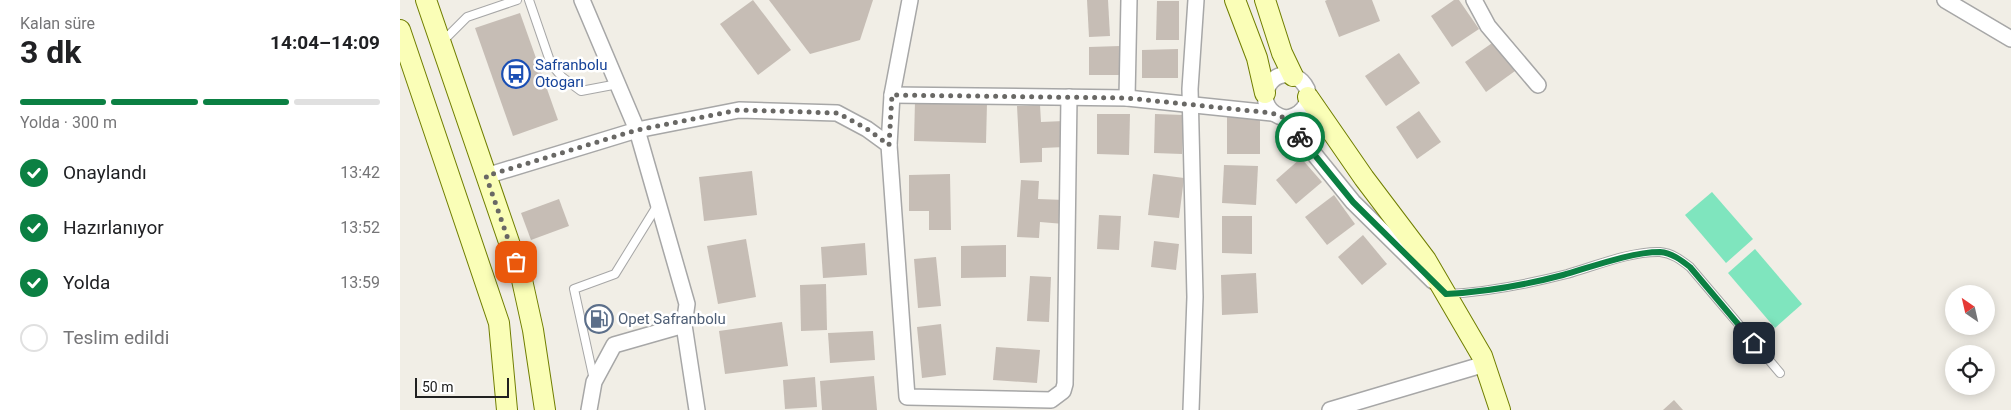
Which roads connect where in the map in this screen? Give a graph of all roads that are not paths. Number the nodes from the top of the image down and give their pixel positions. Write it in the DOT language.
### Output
graph roads {
  1 [pos="426,0"];
  2 [pos="517,0"];
  3 [pos="529,0"];
  4 [pos="582,0"];
  5 [pos="910,0"];
  6 [pos="1129,0"];
  7 [pos="1196,0"];
  8 [pos="1235,0"];
  9 [pos="1265,0"];
  10 [pos="1474,0"];
  11 [pos="1945,0"];
  12 [pos="400,30"];
  13 [pos="2011,39"];
  14 [pos="441,43"];
  15 [pos="1292,76"];
  16 [pos="618,84"];
  17 [pos="1538,85"];
  18 [pos="1265,93"];
  19 [pos="892,95"];
  20 [pos="1069,97"];
  21 [pos="1308,97"];
  22 [pos="1127,98"];
  23 [pos="1192,104"];
  24 [pos="1279,115"];
  25 [pos="637,130"];
  26 [pos="889,145"];
  27 [pos="486,176"];
  28 [pos="658,205"];
  29 [pos="1446,294"];
  30 [pos="684,325"];
  31 [pos="1484,364"];
  32 [pos="1780,373"];
  33 [pos="594,382"];
  34 [pos="907,404"];
  35 [pos="507,410"];
  36 [pos="545,410"];
  37 [pos="590,410"];
  38 [pos="697,410"];
  39 [pos="1191,410"];
  40 [pos="1330,410"];
  41 [pos="1500,410"];
  1 -- 14 [label="main road"];
  2 -- 14 [label="lane"];
  3 -- 16 [label="lane"];
  4 -- 16 [label="street"];
  5 -- 19 [label="street"];
  6 -- 22 [label="street"];
  7 -- 23 [label="street"];
  8 -- 18 [label="main road"];
  9 -- 15 [label="main road"];
  10 -- 17 [label="street"];
  11 -- 13 [label="street"];
  12 -- 35 [label="main road"];
  14 -- 27 [label="main road"];
  15 -- 18 [label="street"];
  15 -- 21 [label="street"];
  16 -- 25 [label="street"];
  18 -- 24 [label="street"];
  19 -- 20 [label="street"];
  19 -- 26 [label="street"];
  20 -- 22 [label="street"];
  20 -- 34 [label="street"];
  21 -- 24 [label="street"];
  21 -- 29 [label="main road"];
  22 -- 23 [label="street"];
  23 -- 24 [label="street"];
  23 -- 39 [label="street"];
  24 -- 29 [label="street"];
  25 -- 26 [label="street"];
  25 -- 27 [label="street"];
  25 -- 28 [label="street"];
  26 -- 34 [label="street"];
  27 -- 36 [label="main road"];
  28 -- 30 [label="street"];
  28 -- 33 [label="lane"];
  29 -- 31 [label="main road"];
  29 -- 32 [label="lane"];
  30 -- 33 [label="street"];
  30 -- 38 [label="street"];
  31 -- 40 [label="street"];
  31 -- 41 [label="main road"];
  33 -- 37 [label="street"];
}
